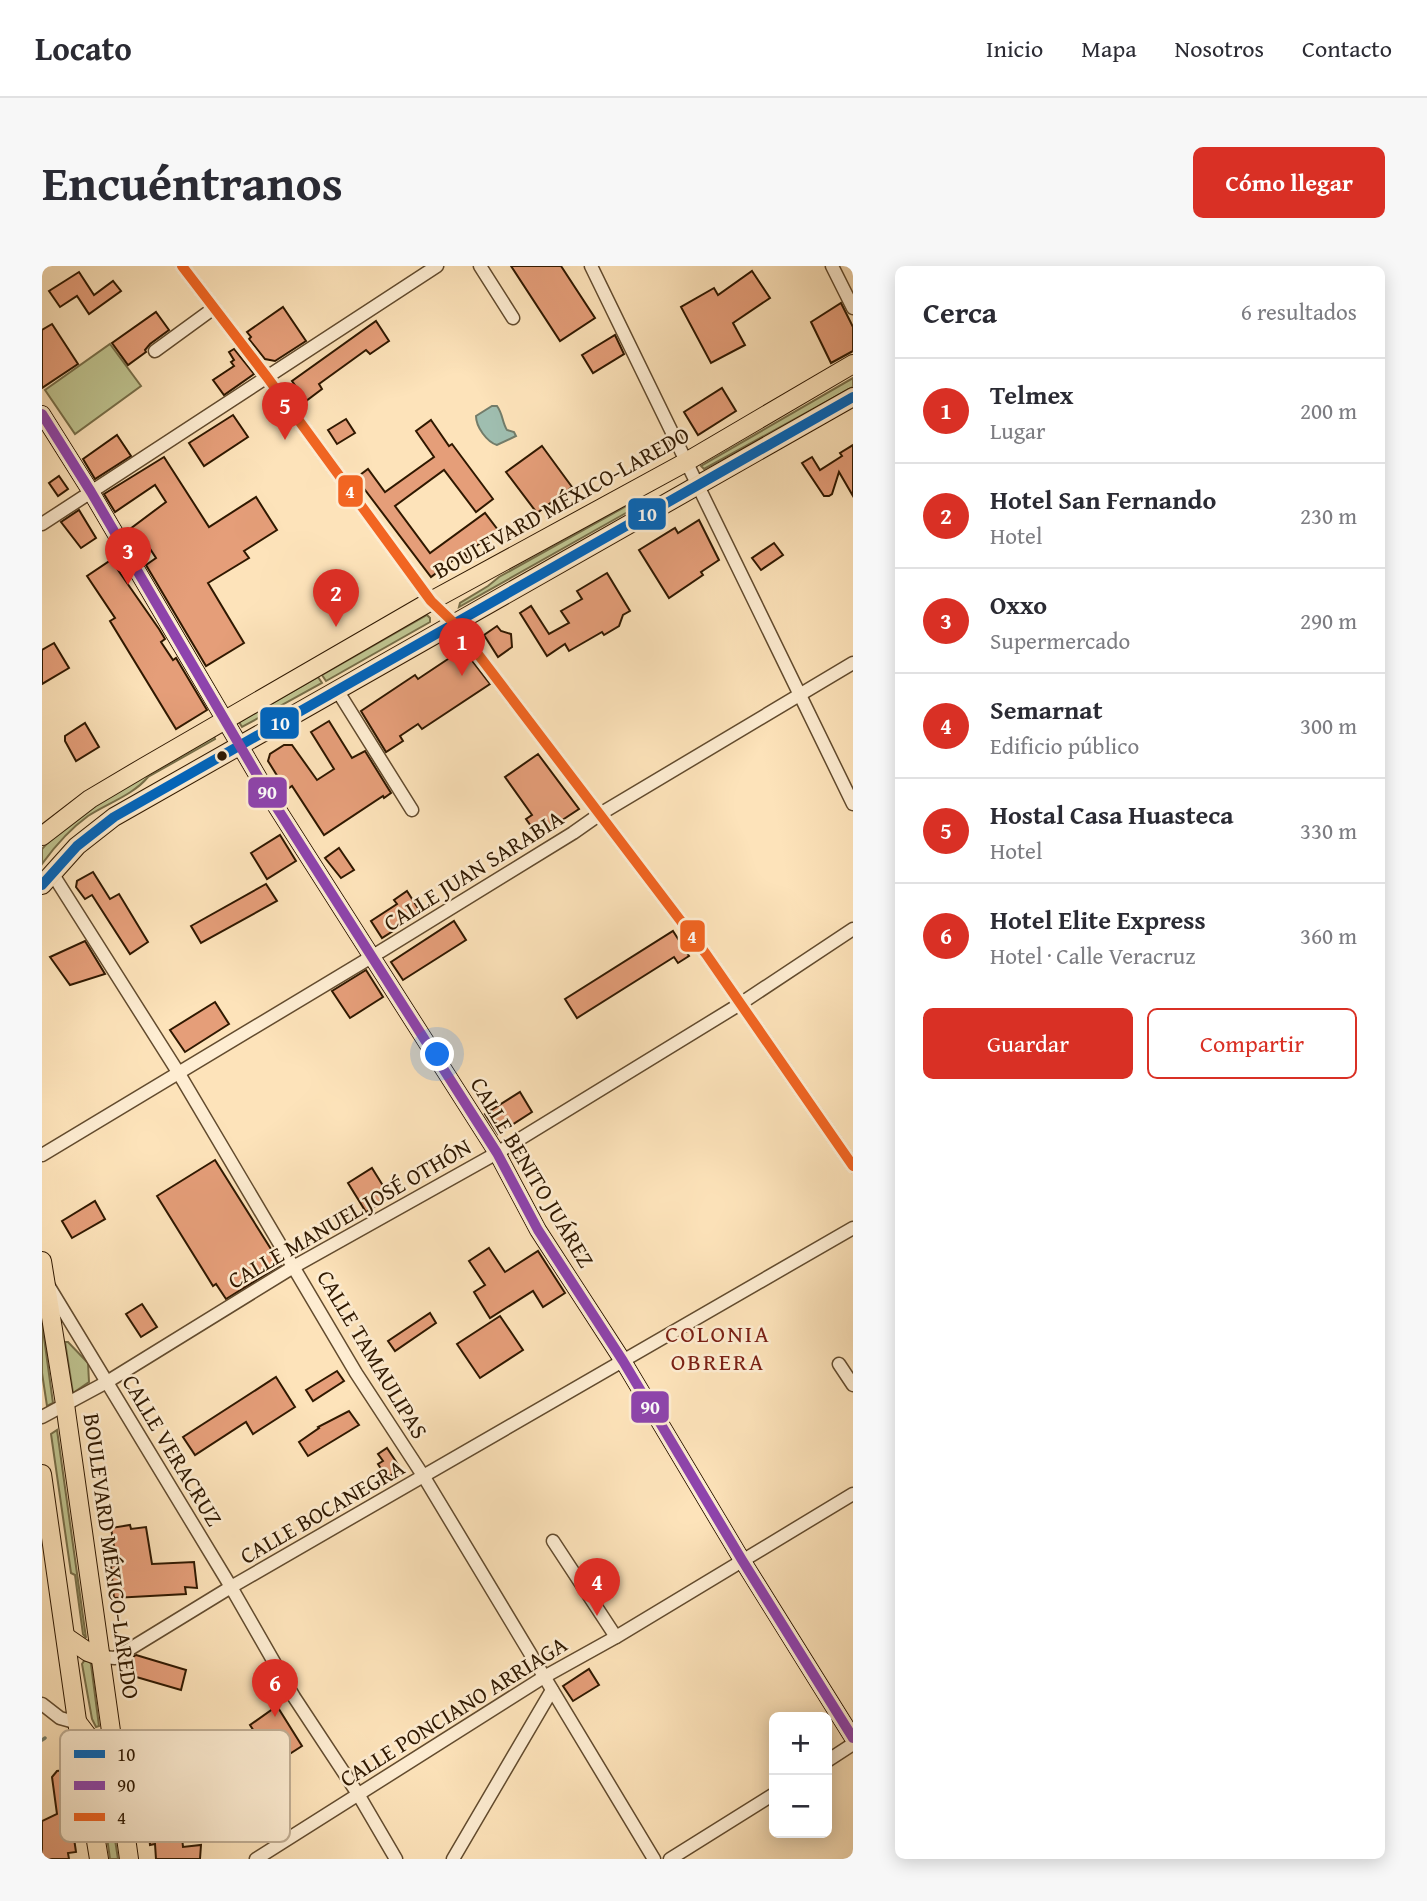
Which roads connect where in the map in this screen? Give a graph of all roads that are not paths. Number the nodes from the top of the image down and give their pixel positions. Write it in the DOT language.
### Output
graph roads {
  1 [pos="182,266"];
  2 [pos="437,266"];
  3 [pos="480,266"];
  4 [pos="591,266"];
  5 [pos="832,266"];
  6 [pos="415,272"];
  7 [pos="214,308"];
  8 [pos="853,308"];
  9 [pos="513,318"];
  10 [pos="155,351"];
  11 [pos="853,364"];
  12 [pos="267,377"];
  13 [pos="853,397"];
  14 [pos="42,414"];
  15 [pos="686,462"];
  16 [pos="698,484"];
  17 [pos="92,492"];
  18 [pos="42,524"];
  19 [pos="431,601"];
  20 [pos="455,624"];
  21 [pos="853,663"];
  22 [pos="337,690"];
  23 [pos="800,695"];
  24 [pos="226,721"];
  25 [pos="240,745"];
  26 [pos="853,804"];
  27 [pos="412,810"];
  28 [pos="600,814"];
  29 [pos="42,836"];
  30 [pos="47,879"];
  31 [pos="853,929"];
  32 [pos="373,957"];
  33 [pos="740,1004"];
  34 [pos="178,1072"];
  35 [pos="497,1153"];
  36 [pos="42,1155"];
  37 [pos="853,1166"];
  38 [pos="853,1228"];
  39 [pos="295,1266"];
  40 [pos="43,1269"];
  41 [pos="623,1361"];
  42 [pos="839,1364"];
  43 [pos="107,1382"];
  44 [pos="853,1385"];
  45 [pos="65,1404"];
  46 [pos="42,1417"];
  47 [pos="42,1474"];
  48 [pos="424,1477"];
  49 [pos="853,1494"];
  50 [pos="47,1541"];
  51 [pos="553,1541"];
  52 [pos="741,1560"];
  53 [pos="231,1587"];
  54 [pos="66,1637"];
  55 [pos="616,1637"];
  56 [pos="102,1657"];
  57 [pos="544,1677"];
  58 [pos="552,1690"];
  59 [pos="42,1704"];
  60 [pos="78,1723"];
  61 [pos="79,1730"];
  62 [pos="83,1730"];
  63 [pos="112,1730"];
  64 [pos="853,1738"];
  65 [pos="853,1744"];
  66 [pos="832,1758"];
  67 [pos="358,1794"];
  68 [pos="769,1797"];
  69 [pos="290,1837"];
  70 [pos="283,1842"];
  71 [pos="256,1859"];
  72 [pos="396,1859"];
  73 [pos="453,1859"];
  74 [pos="654,1859"];
  75 [pos="670,1859"];
  1 -- 7 [label="street"];
  2 -- 6 [label="street"];
  3 -- 9 [label="street"];
  4 -- 15 [label="street"];
  5 -- 8 [label="street"];
  6 -- 12 [label="street"];
  7 -- 10 [label="street"];
  7 -- 12 [label="street"];
  11 -- 15 [label="main road, BOULEVARD MÉXICO-LAREDO"];
  12 -- 17 [label="street"];
  12 -- 19 [label="street"];
  13 -- 16 [label="main road"];
  14 -- 17 [label="street, CALLE BENITO JUÁREZ"];
  15 -- 16 [label="street"];
  15 -- 19 [label="main road, BOULEVARD MÉXICO-LAREDO"];
  16 -- 20 [label="main road"];
  16 -- 23 [label="street"];
  17 -- 18 [label="street"];
  17 -- 24 [label="street, CALLE BENITO JUÁREZ"];
  19 -- 20 [label="street"];
  19 -- 24 [label="main road, BOULEVARD MÉXICO-LAREDO"];
  20 -- 22 [label="main road"];
  20 -- 28 [label="street"];
  21 -- 23 [label="street, CALLE JUAN SARABIA"];
  22 -- 25 [label="main road"];
  22 -- 27 [label="street"];
  23 -- 26 [label="street"];
  23 -- 28 [label="street, CALLE JUAN SARABIA"];
  24 -- 25 [label="street, CALLE BENITO JUÁREZ"];
  24 -- 29 [label="main road, BOULEVARD MÉXICO-LAREDO"];
  25 -- 30 [label="main road"];
  25 -- 32 [label="street, CALLE BENITO JUÁREZ"];
  28 -- 32 [label="street, CALLE JUAN SARABIA"];
  28 -- 33 [label="street"];
  30 -- 34 [label="street, CALLE TAMAULIPAS"];
  31 -- 33 [label="street, CALLE MANUEL JOSÉ OTHÓN"];
  32 -- 34 [label="street, CALLE JUAN SARABIA"];
  32 -- 35 [label="street, CALLE BENITO JUÁREZ"];
  33 -- 35 [label="street, CALLE MANUEL JOSÉ OTHÓN"];
  33 -- 37 [label="street"];
  34 -- 36 [label="street, CALLE JUAN SARABIA"];
  34 -- 39 [label="street, CALLE TAMAULIPAS"];
  35 -- 39 [label="street, CALLE MANUEL JOSÉ OTHÓN"];
  35 -- 41 [label="street, CALLE BENITO JUÁREZ"];
  38 -- 41 [label="street, CALLE BOCANEGRA"];
  39 -- 43 [label="street, CALLE MANUEL JOSÉ OTHÓN"];
  39 -- 48 [label="street, CALLE TAMAULIPAS"];
  40 -- 43 [label="street, CALLE VERACRUZ"];
  40 -- 45 [label="main road, BOULEVARD MÉXICO-LAREDO"];
  41 -- 48 [label="street, CALLE BOCANEGRA"];
  41 -- 52 [label="street, CALLE BENITO JUÁREZ"];
  42 -- 44 [label="street"];
  43 -- 45 [label="street, CALLE MANUEL JOSÉ OTHÓN"];
  43 -- 53 [label="street, CALLE VERACRUZ"];
  45 -- 46 [label="street, CALLE MANUEL JOSÉ OTHÓN"];
  45 -- 56 [label="main road, BOULEVARD MÉXICO-LAREDO"];
  47 -- 50 [label="main road"];
  48 -- 53 [label="street, CALLE BOCANEGRA"];
  48 -- 57 [label="street, CALLE TAMAULIPAS"];
  49 -- 52 [label="street, CALLE PONCIANO ARRIAGA"];
  50 -- 54 [label="main road"];
  51 -- 55 [label="street"];
  52 -- 55 [label="street, CALLE PONCIANO ARRIAGA"];
  52 -- 64 [label="street, CALLE BENITO JUÁREZ"];
  53 -- 56 [label="street, CALLE BOCANEGRA"];
  53 -- 67 [label="street, CALLE VERACRUZ"];
  54 -- 56 [label="main road"];
  54 -- 60 [label="main road"];
  55 -- 57 [label="street, CALLE PONCIANO ARRIAGA"];
  56 -- 63 [label="main road, BOULEVARD MÉXICO-LAREDO"];
  57 -- 58 [label="street, CALLE TAMAULIPAS"];
  57 -- 67 [label="street, CALLE PONCIANO ARRIAGA"];
  58 -- 73 [label="street"];
  58 -- 74 [label="street, CALLE TAMAULIPAS"];
  59 -- 60 [label="street"];
  60 -- 61 [label="main road"];
  60 -- 62 [label="main road"];
  65 -- 66 [label="street"];
  67 -- 69 [label="street, CALLE PONCIANO ARRIAGA"];
  67 -- 72 [label="street, CALLE VERACRUZ"];
  68 -- 75 [label="street"];
  70 -- 71 [label="street, CALLE PONCIANO ARRIAGA"];
}
